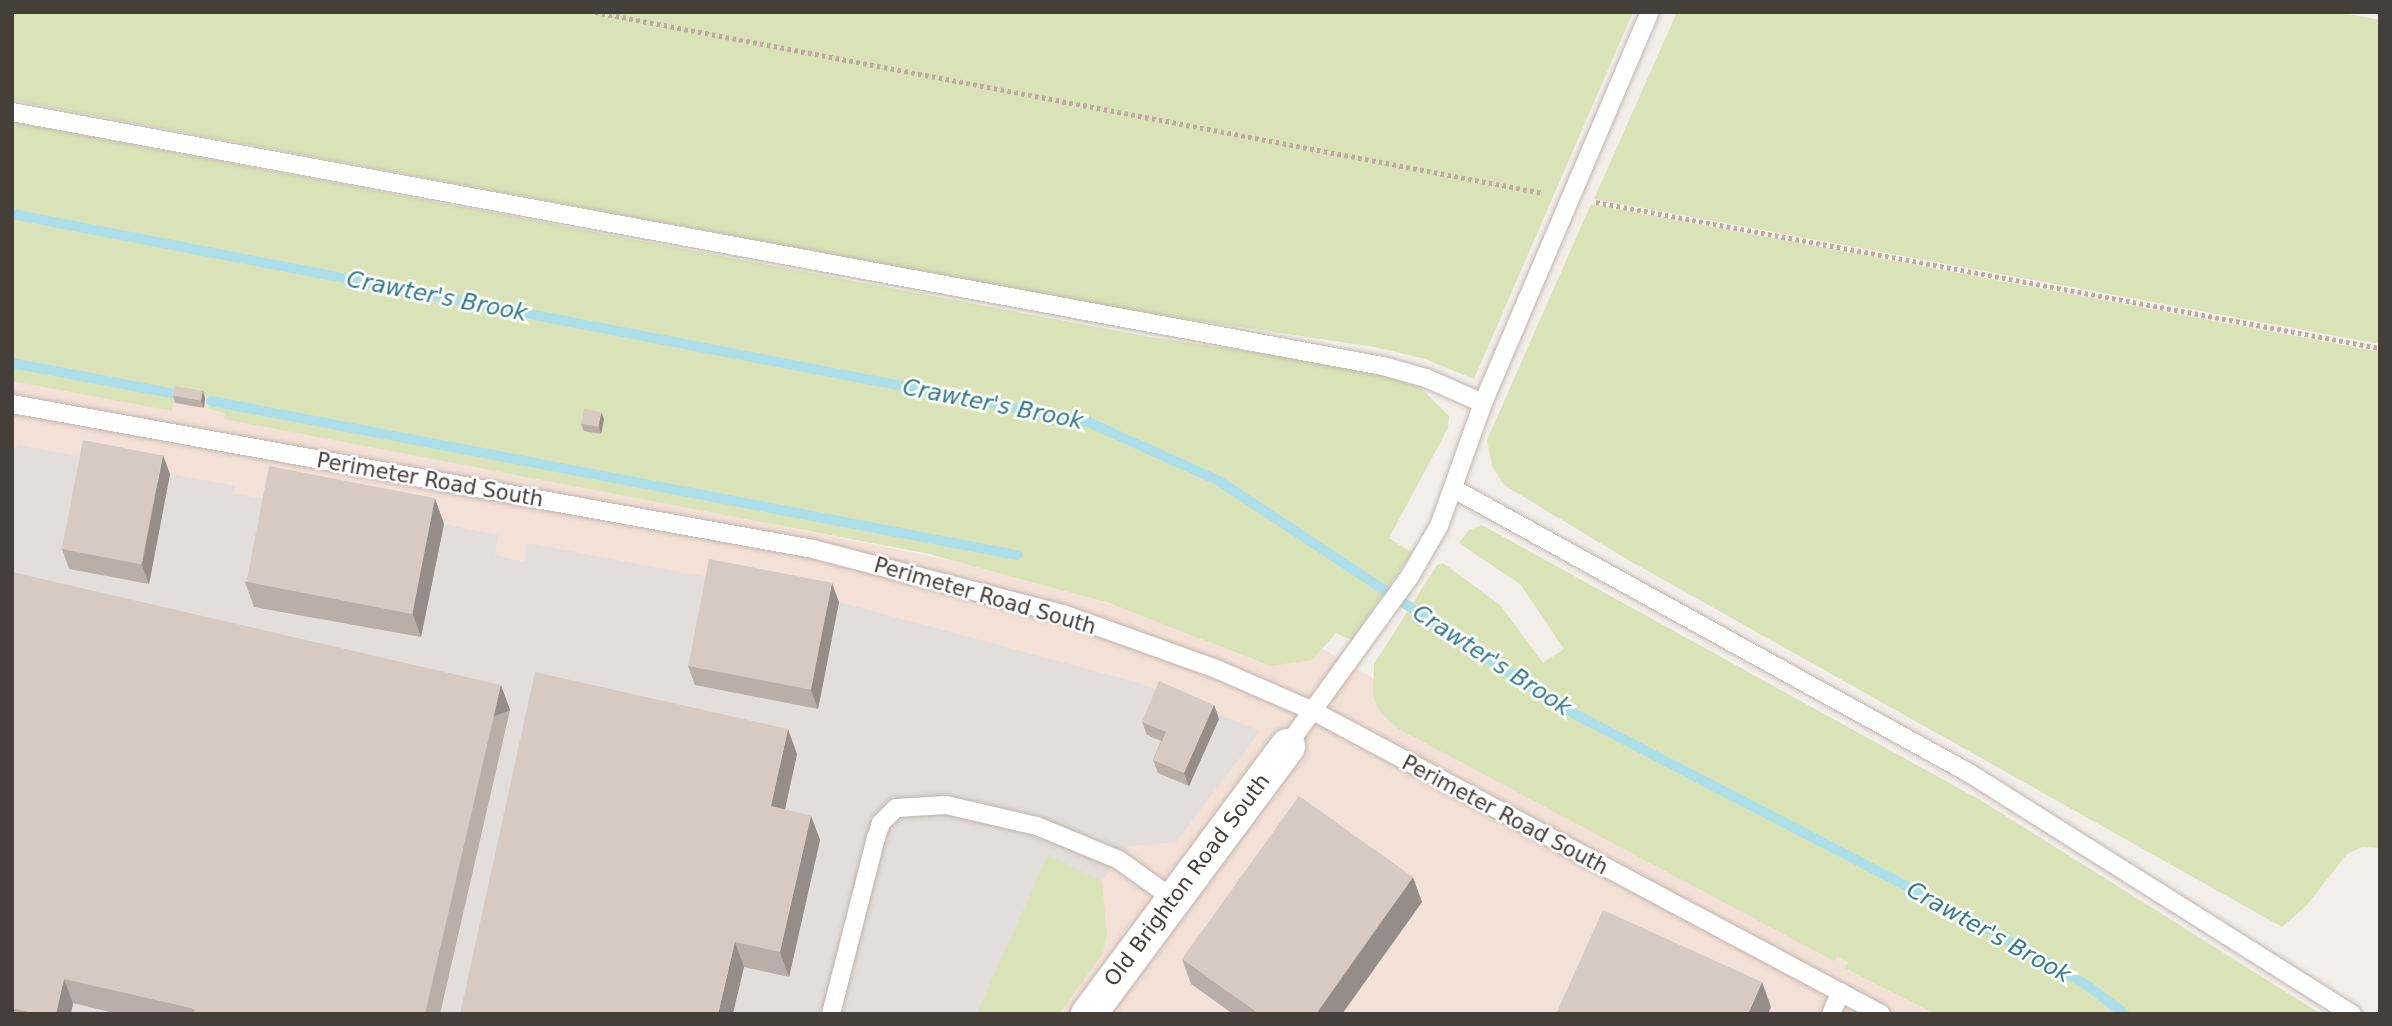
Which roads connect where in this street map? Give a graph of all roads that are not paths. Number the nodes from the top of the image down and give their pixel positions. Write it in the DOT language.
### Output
graph roads {
  1 [pos="1650,12"];
  2 [pos="12,112"];
  3 [pos="1483,403"];
  4 [pos="12,404"];
  5 [pos="1454,489"];
  6 [pos="1313,711"];
  7 [pos="1287,746"];
  8 [pos="1172,898"];
  9 [pos="1841,992"];
  10 [pos="1091,1013"];
  11 [pos="831,1014"];
  12 [pos="1831,1014"];
  13 [pos="1881,1014"];
  14 [pos="2352,1014"];
  1 -- 3 [label="lane"];
  2 -- 3 [label="lane"];
  3 -- 5 [label="lane"];
  4 -- 6 [label="lane, Perimeter Road South"];
  5 -- 6 [label="lane"];
  5 -- 14 [label="lane"];
  6 -- 7 [label="lane"];
  6 -- 9 [label="lane, Perimeter Road South"];
  7 -- 8 [label="street, Old Brighton Road South"];
  8 -- 10 [label="street, Old Brighton Road South"];
  8 -- 11 [label="lane"];
  9 -- 12 [label="lane"];
  9 -- 13 [label="lane, Perimeter Road South"];
}
